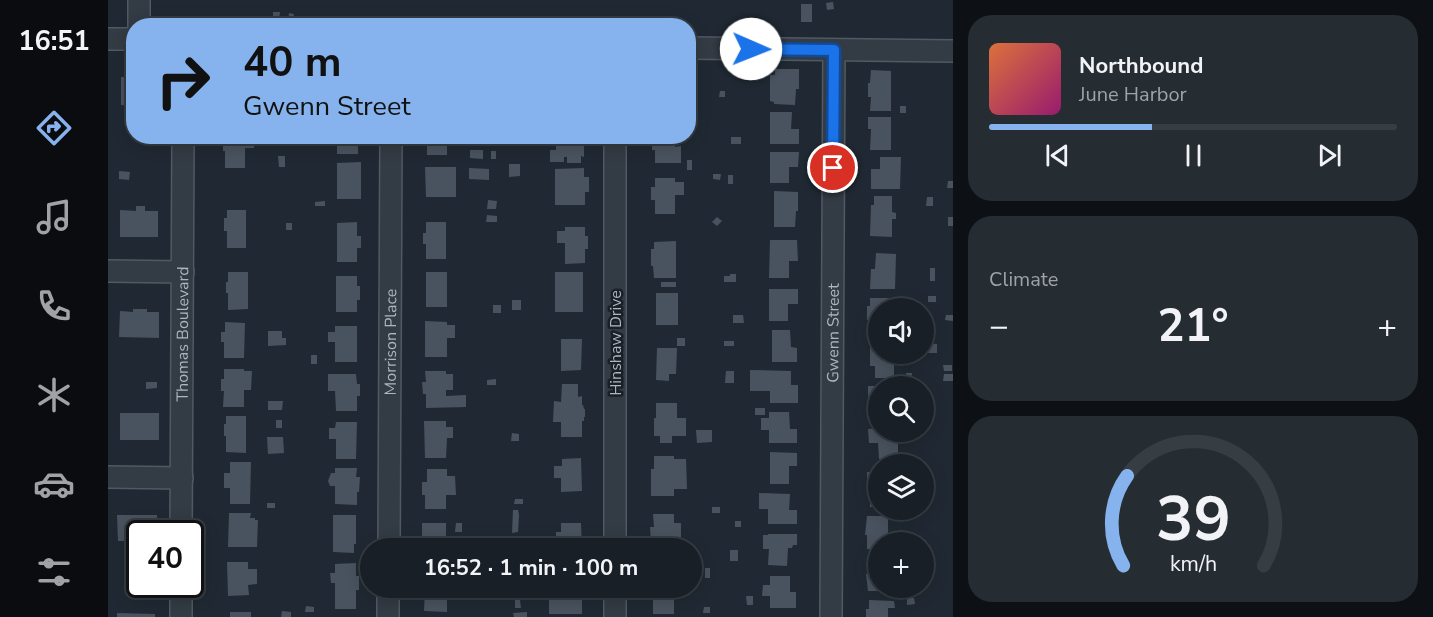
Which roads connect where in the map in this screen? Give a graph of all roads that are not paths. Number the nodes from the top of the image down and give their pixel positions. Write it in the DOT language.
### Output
graph roads {
  1 [pos="139,0"];
  2 [pos="139,18"];
  3 [pos="108,39"];
  4 [pos="126,39"];
  5 [pos="696,48"];
  6 [pos="834,50"];
  7 [pos="953,51"];
  8 [pos="183,144"];
  9 [pos="391,144"];
  10 [pos="615,144"];
  11 [pos="108,272"];
  12 [pos="183,272"];
  13 [pos="108,477"];
  14 [pos="182,478"];
  15 [pos="182,520"];
  16 [pos="388,538"];
  17 [pos="615,538"];
  18 [pos="181,598"];
  19 [pos="388,598"];
  20 [pos="615,598"];
  21 [pos="181,617"];
  22 [pos="388,617"];
  23 [pos="615,617"];
  24 [pos="831,617"];
  1 -- 2 [label="street"];
  3 -- 4 [label="street"];
  5 -- 6 [label="street"];
  6 -- 7 [label="street"];
  6 -- 24 [label="street, Gwenn Street"];
  8 -- 12 [label="street, Thomas Boulevard"];
  9 -- 16 [label="street, Morrison Place"];
  10 -- 17 [label="street, Hinshaw Drive"];
  11 -- 12 [label="street"];
  12 -- 14 [label="street, Thomas Boulevard"];
  13 -- 14 [label="street"];
  14 -- 15 [label="street, Thomas Boulevard"];
  18 -- 21 [label="street"];
  19 -- 22 [label="street"];
  20 -- 23 [label="street"];
}
